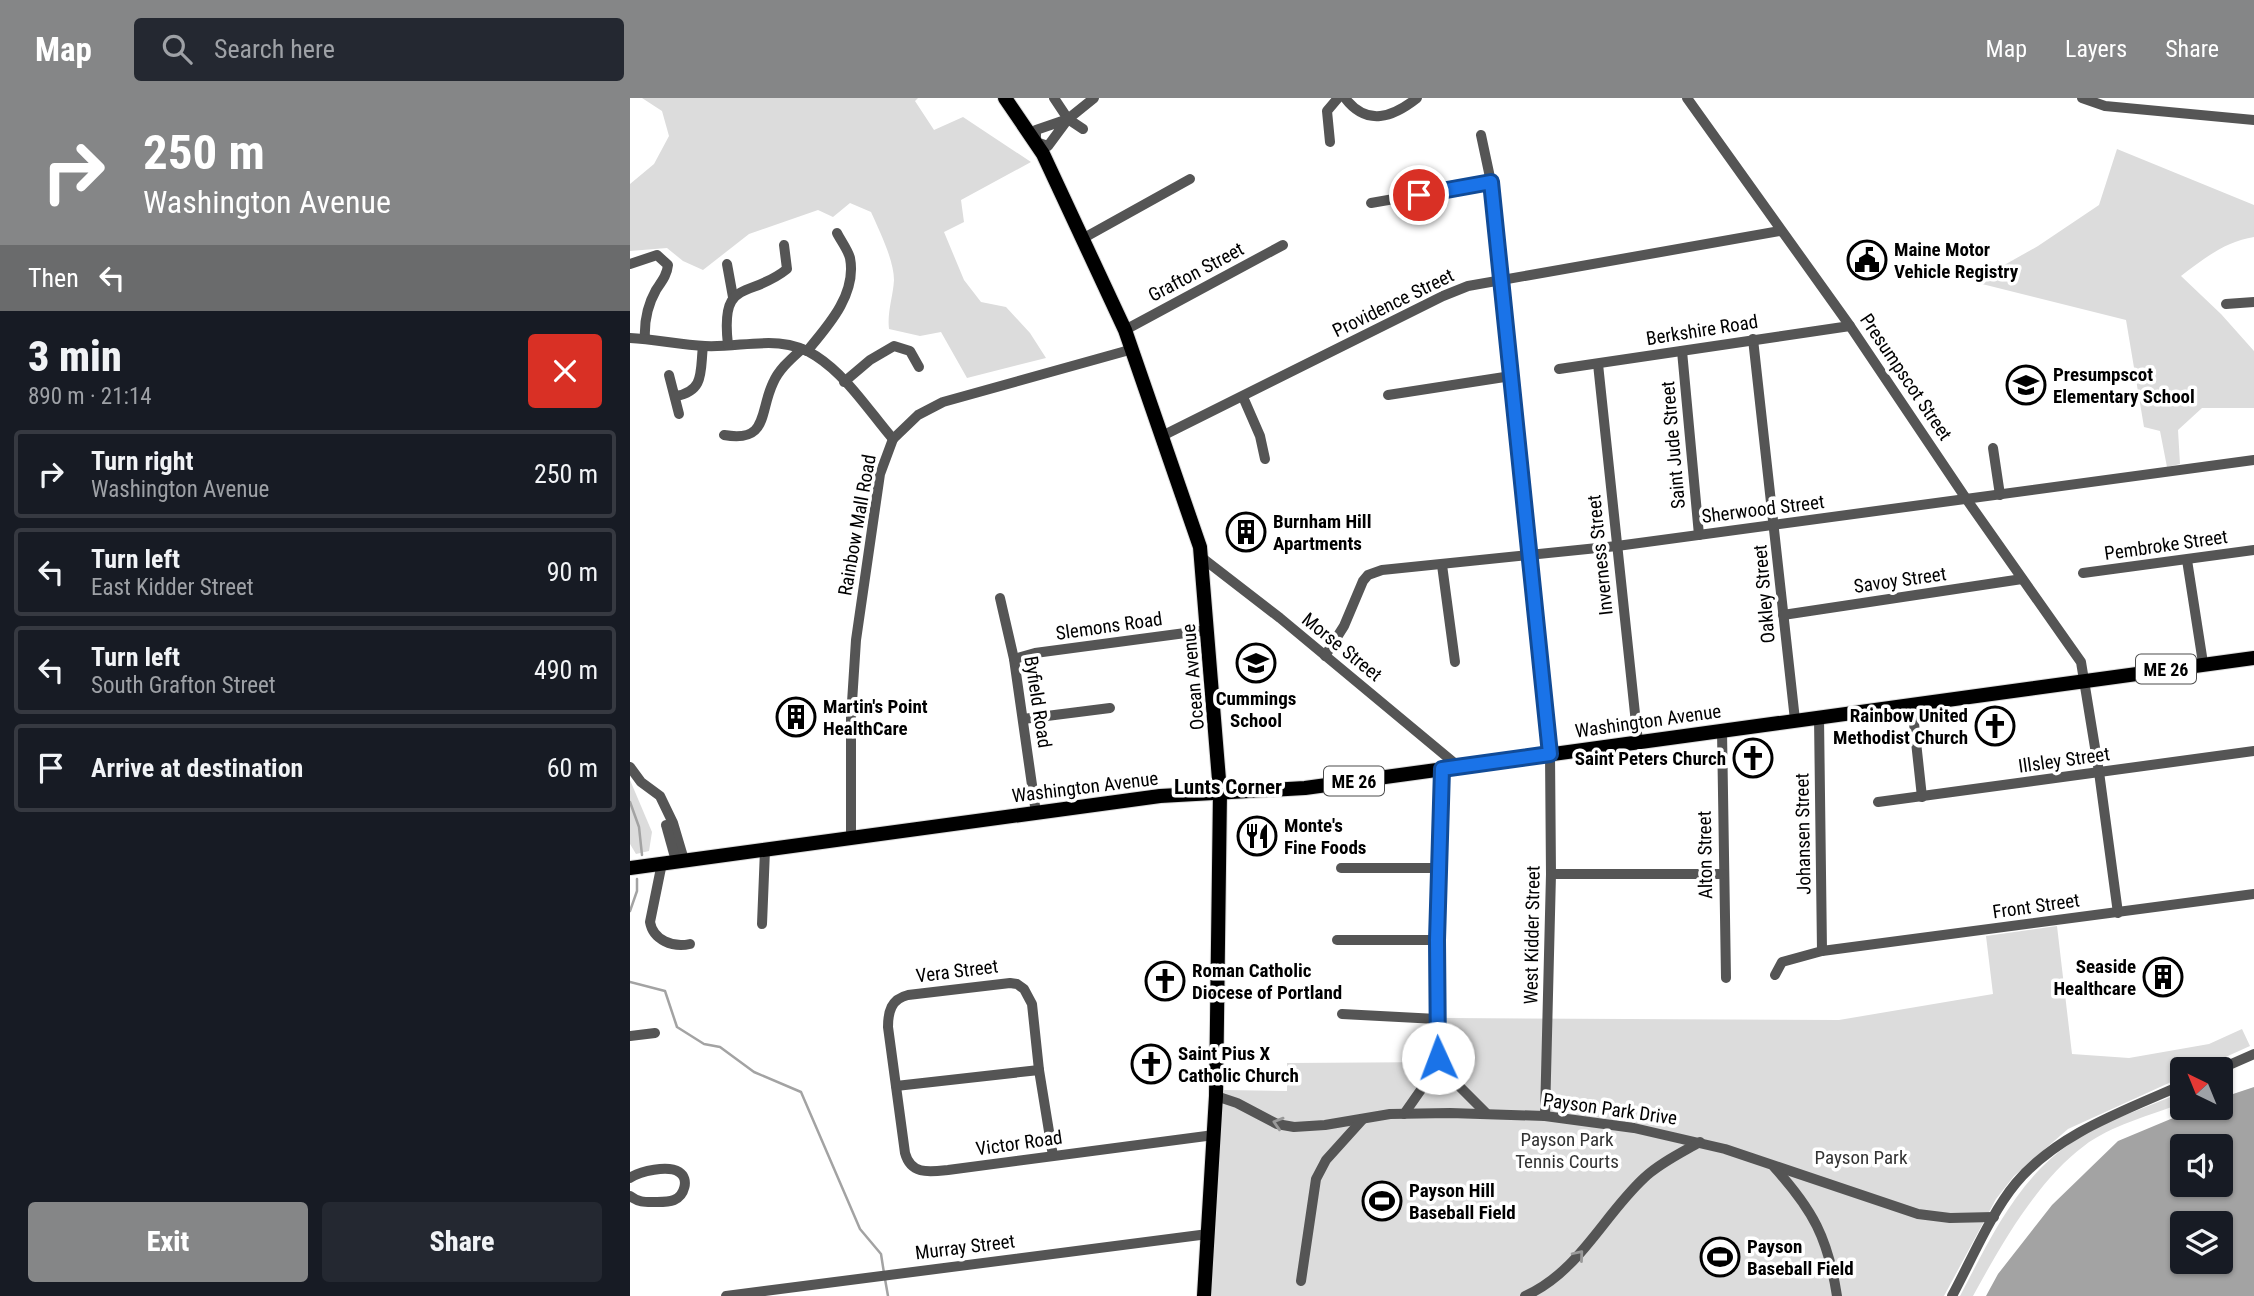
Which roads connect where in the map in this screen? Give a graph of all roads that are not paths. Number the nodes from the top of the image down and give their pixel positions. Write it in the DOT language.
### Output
graph roads {
  1 [pos="1004,98"];
  2 [pos="1054,98"];
  3 [pos="1094,98"];
  4 [pos="1338,98"];
  5 [pos="1345,98"];
  6 [pos="1687,98"];
  7 [pos="2082,98"];
  8 [pos="1414,99"];
  9 [pos="1068,119"];
  10 [pos="2254,121"];
  11 [pos="1083,129"];
  12 [pos="1481,135"];
  13 [pos="1036,142"];
  14 [pos="1330,142"];
  15 [pos="1189,179"];
  16 [pos="1491,182"];
  17 [pos="1371,203"];
  18 [pos="1780,232"];
  19 [pos="837,233"];
  20 [pos="1082,239"];
  21 [pos="784,245"];
  22 [pos="1283,245"];
  23 [pos="630,264"];
  24 [pos="727,264"];
  25 [pos="1502,279"];
  26 [pos="733,297"];
  27 [pos="2254,302"];
  28 [pos="2226,304"];
  29 [pos="1850,326"];
  30 [pos="1125,330"];
  31 [pos="630,338"];
  32 [pos="645,339"];
  33 [pos="1753,340"];
  34 [pos="728,345"];
  35 [pos="703,346"];
  36 [pos="1133,349"];
  37 [pos="804,350"];
  38 [pos="1682,351"];
  39 [pos="1598,364"];
  40 [pos="919,367"];
  41 [pos="1559,369"];
  42 [pos="669,375"];
  43 [pos="1511,376"];
  44 [pos="844,382"];
  45 [pos="1388,395"];
  46 [pos="676,396"];
  47 [pos="1243,397"];
  48 [pos="678,414"];
  49 [pos="724,435"];
  50 [pos="1162,436"];
  51 [pos="893,439"];
  52 [pos="1993,448"];
  53 [pos="1265,459"];
  54 [pos="2254,460"];
  55 [pos="2000,495"];
  56 [pos="1967,500"];
  57 [pos="1775,526"];
  58 [pos="1699,535"];
  59 [pos="1617,546"];
  60 [pos="2254,551"];
  61 [pos="1530,555"];
  62 [pos="1202,557"];
  63 [pos="2186,560"];
  64 [pos="1442,565"];
  65 [pos="2083,573"];
  66 [pos="2022,579"];
  67 [pos="1000,598"];
  68 [pos="1783,615"];
  69 [pos="1208,630"];
  70 [pos="1325,656"];
  71 [pos="2254,658"];
  72 [pos="1014,659"];
  73 [pos="1455,662"];
  74 [pos="2203,663"];
  75 [pos="2085,681"];
  76 [pos="1912,705"];
  77 [pos="1110,708"];
  78 [pos="1819,717"];
  79 [pos="1023,719"];
  80 [pos="1795,720"];
  81 [pos="1721,730"];
  82 [pos="1638,743"];
  83 [pos="2254,751"];
  84 [pos="1550,754"];
  85 [pos="1458,766"];
  86 [pos="630,767"];
  87 [pos="1442,769"];
  88 [pos="2099,772"];
  89 [pos="1220,792"];
  90 [pos="1922,797"];
  91 [pos="1878,802"];
  92 [pos="1036,813"];
  93 [pos="851,837"];
  94 [pos="765,850"];
  95 [pos="674,862"];
  96 [pos="630,868"];
  97 [pos="1341,868"];
  98 [pos="1439,868"];
  99 [pos="1551,874"];
  100 [pos="1723,874"];
  101 [pos="2254,894"];
  102 [pos="2118,913"];
  103 [pos="762,924"];
  104 [pos="1337,940"];
  105 [pos="1437,940"];
  106 [pos="690,944"];
  107 [pos="1822,951"];
  108 [pos="1775,975"];
  109 [pos="1726,978"];
  110 [pos="1342,1014"];
  111 [pos="1437,1019"];
  112 [pos="655,1033"];
  113 [pos="630,1036"];
  114 [pos="2254,1055"];
  115 [pos="1438,1058"];
  116 [pos="2233,1064"];
  117 [pos="1039,1070"];
  118 [pos="896,1086"];
  119 [pos="2170,1090"];
  120 [pos="1216,1096"];
  121 [pos="1486,1113"];
  122 [pos="1404,1114"];
  123 [pos="1545,1116"];
  124 [pos="1363,1119"];
  125 [pos="1214,1135"];
  126 [pos="1700,1142"];
  127 [pos="1053,1156"];
  128 [pos="1772,1165"];
  129 [pos="630,1178"];
  130 [pos="630,1196"];
  131 [pos="1994,1217"];
  132 [pos="1209,1234"];
  133 [pos="1301,1281"];
  134 [pos="726,1296"];
  135 [pos="1204,1296"];
  136 [pos="1525,1296"];
  137 [pos="1837,1296"];
  138 [pos="1952,1296"];
  1 -- 13 [label="main road, Ocean Avenue"];
  2 -- 9 [label="street"];
  3 -- 9 [label="street"];
  4 -- 14 [label="street"];
  5 -- 8 [label="street"];
  6 -- 18 [label="street, Presumpscot Street"];
  7 -- 10 [label="street"];
  9 -- 11 [label="street"];
  9 -- 13 [label="street"];
  12 -- 16 [label="street, West Kidder Street"];
  13 -- 20 [label="main road, Ocean Avenue"];
  15 -- 20 [label="street"];
  16 -- 17 [label="street"];
  16 -- 25 [label="street, West Kidder Street"];
  18 -- 25 [label="street, Providence Street"];
  18 -- 29 [label="street, Presumpscot Street"];
  19 -- 37 [label="street"];
  20 -- 30 [label="main road, Ocean Avenue"];
  21 -- 26 [label="street"];
  22 -- 30 [label="street, Grafton Street"];
  23 -- 32 [label="street"];
  24 -- 26 [label="street"];
  25 -- 43 [label="street, West Kidder Street"];
  25 -- 47 [label="street, Providence Street"];
  26 -- 34 [label="street"];
  27 -- 28 [label="street"];
  29 -- 33 [label="street, Berkshire Road"];
  29 -- 56 [label="street, Presumpscot Street"];
  30 -- 36 [label="main road, Ocean Avenue"];
  31 -- 32 [label="street"];
  32 -- 35 [label="street"];
  33 -- 38 [label="street, Berkshire Road"];
  33 -- 57 [label="street, Oakley Street"];
  34 -- 35 [label="street"];
  34 -- 37 [label="street"];
  35 -- 46 [label="street"];
  36 -- 50 [label="main road, Ocean Avenue"];
  36 -- 51 [label="street, Rainbow Mall Road"];
  37 -- 44 [label="street"];
  37 -- 49 [label="street"];
  38 -- 39 [label="street, Berkshire Road"];
  38 -- 58 [label="street, Saint Jude Street"];
  39 -- 41 [label="street, Berkshire Road"];
  39 -- 59 [label="street, Inverness Street"];
  40 -- 44 [label="street"];
  42 -- 46 [label="street"];
  43 -- 45 [label="street"];
  43 -- 61 [label="street, West Kidder Street"];
  44 -- 51 [label="street"];
  46 -- 48 [label="street"];
  47 -- 50 [label="street, Providence Street"];
  47 -- 53 [label="street"];
  50 -- 62 [label="main road, Ocean Avenue"];
  51 -- 93 [label="street, Rainbow Mall Road"];
  52 -- 55 [label="street"];
  54 -- 55 [label="street, Sherwood Street"];
  55 -- 56 [label="street, Sherwood Street"];
  56 -- 57 [label="street, Sherwood Street"];
  56 -- 66 [label="street, Presumpscot Street"];
  57 -- 58 [label="street, Sherwood Street"];
  57 -- 68 [label="street, Oakley Street"];
  58 -- 59 [label="street, Sherwood Street"];
  59 -- 61 [label="street, Sherwood Street"];
  59 -- 82 [label="street, Inverness Street"];
  60 -- 63 [label="street, Pembroke Street"];
  61 -- 64 [label="street, Sherwood Street"];
  61 -- 84 [label="street, West Kidder Street"];
  62 -- 69 [label="main road, Ocean Avenue"];
  62 -- 70 [label="street, Morse Street"];
  63 -- 65 [label="street, Pembroke Street"];
  63 -- 74 [label="street"];
  64 -- 70 [label="street, Sherwood Street"];
  64 -- 73 [label="street"];
  66 -- 68 [label="street, Savoy Street"];
  66 -- 75 [label="street, Presumpscot Street"];
  67 -- 72 [label="street, Byfield Road"];
  68 -- 80 [label="street, Oakley Street"];
  69 -- 72 [label="street, Slemons Road"];
  69 -- 89 [label="main road, Ocean Avenue"];
  70 -- 85 [label="street, Morse Street"];
  71 -- 74 [label="main road, Washington Avenue / ME 26"];
  72 -- 79 [label="street, Byfield Road"];
  74 -- 75 [label="main road, Washington Avenue / ME 26"];
  75 -- 76 [label="main road, Washington Avenue / ME 26"];
  75 -- 88 [label="street, Presumpscot Street"];
  76 -- 78 [label="main road, Washington Avenue / ME 26"];
  76 -- 90 [label="street"];
  77 -- 79 [label="street"];
  78 -- 80 [label="main road, Washington Avenue / ME 26"];
  78 -- 107 [label="street, Johansen Street"];
  79 -- 92 [label="street, Byfield Road"];
  80 -- 81 [label="main road, Washington Avenue / ME 26"];
  81 -- 82 [label="main road, Washington Avenue / ME 26"];
  81 -- 100 [label="street, Alton Street"];
  82 -- 84 [label="main road, Washington Avenue / ME 26"];
  83 -- 88 [label="street, Illsley Street"];
  84 -- 85 [label="main road, Washington Avenue / ME 26"];
  84 -- 99 [label="street, West Kidder Street"];
  85 -- 87 [label="main road, Washington Avenue / ME 26"];
  86 -- 95 [label="street"];
  87 -- 89 [label="main road, Washington Avenue / ME 26"];
  87 -- 98 [label="street"];
  88 -- 90 [label="street, Illsley Street"];
  88 -- 102 [label="street, Presumpscot Street"];
  89 -- 92 [label="main road, Washington Avenue / ME 26"];
  89 -- 120 [label="main road, Ocean Avenue"];
  90 -- 91 [label="street, Illsley Street"];
  92 -- 93 [label="main road, Washington Avenue / ME 26"];
  93 -- 94 [label="main road, Washington Avenue / ME 26"];
  94 -- 95 [label="main road, Washington Avenue / ME 26"];
  94 -- 103 [label="street"];
  95 -- 96 [label="main road, Washington Avenue / ME 26"];
  95 -- 106 [label="street"];
  97 -- 98 [label="street"];
  98 -- 105 [label="street"];
  99 -- 100 [label="street"];
  99 -- 123 [label="street, West Kidder Street"];
  100 -- 109 [label="street, Alton Street"];
  101 -- 102 [label="street, Front Street"];
  102 -- 107 [label="street, Front Street"];
  104 -- 105 [label="street"];
  105 -- 111 [label="street"];
  107 -- 108 [label="street, Front Street"];
  110 -- 111 [label="street"];
  111 -- 115 [label="street"];
  112 -- 113 [label="street"];
  114 -- 116 [label="street"];
  115 -- 121 [label="street"];
  115 -- 122 [label="street"];
  117 -- 118 [label="street"];
  117 -- 118 [label="street, Vera Street"];
  117 -- 127 [label="street, Vera Street"];
  118 -- 127 [label="street, Victor Road"];
  119 -- 131 [label="street"];
  124 -- 120 [label="street, Payson Park Drive, one-way"];
  120 -- 125 [label="main road, Ocean Avenue"];
  121 -- 122 [label="street, Payson Park Drive"];
  121 -- 123 [label="street, Payson Park Drive"];
  122 -- 124 [label="street, Payson Park Drive"];
  123 -- 126 [label="street, Payson Park Drive"];
  124 -- 133 [label="street"];
  125 -- 127 [label="street, Victor Road"];
  125 -- 132 [label="main road, Ocean Avenue"];
  126 -- 128 [label="street, Payson Park Drive"];
  136 -- 126 [label="street, one-way"];
  128 -- 131 [label="street, Payson Park Drive"];
  128 -- 137 [label="street"];
  129 -- 130 [label="street"];
  131 -- 138 [label="street"];
  132 -- 134 [label="street, Murray Street"];
  132 -- 135 [label="main road, Ocean Avenue"];
}
